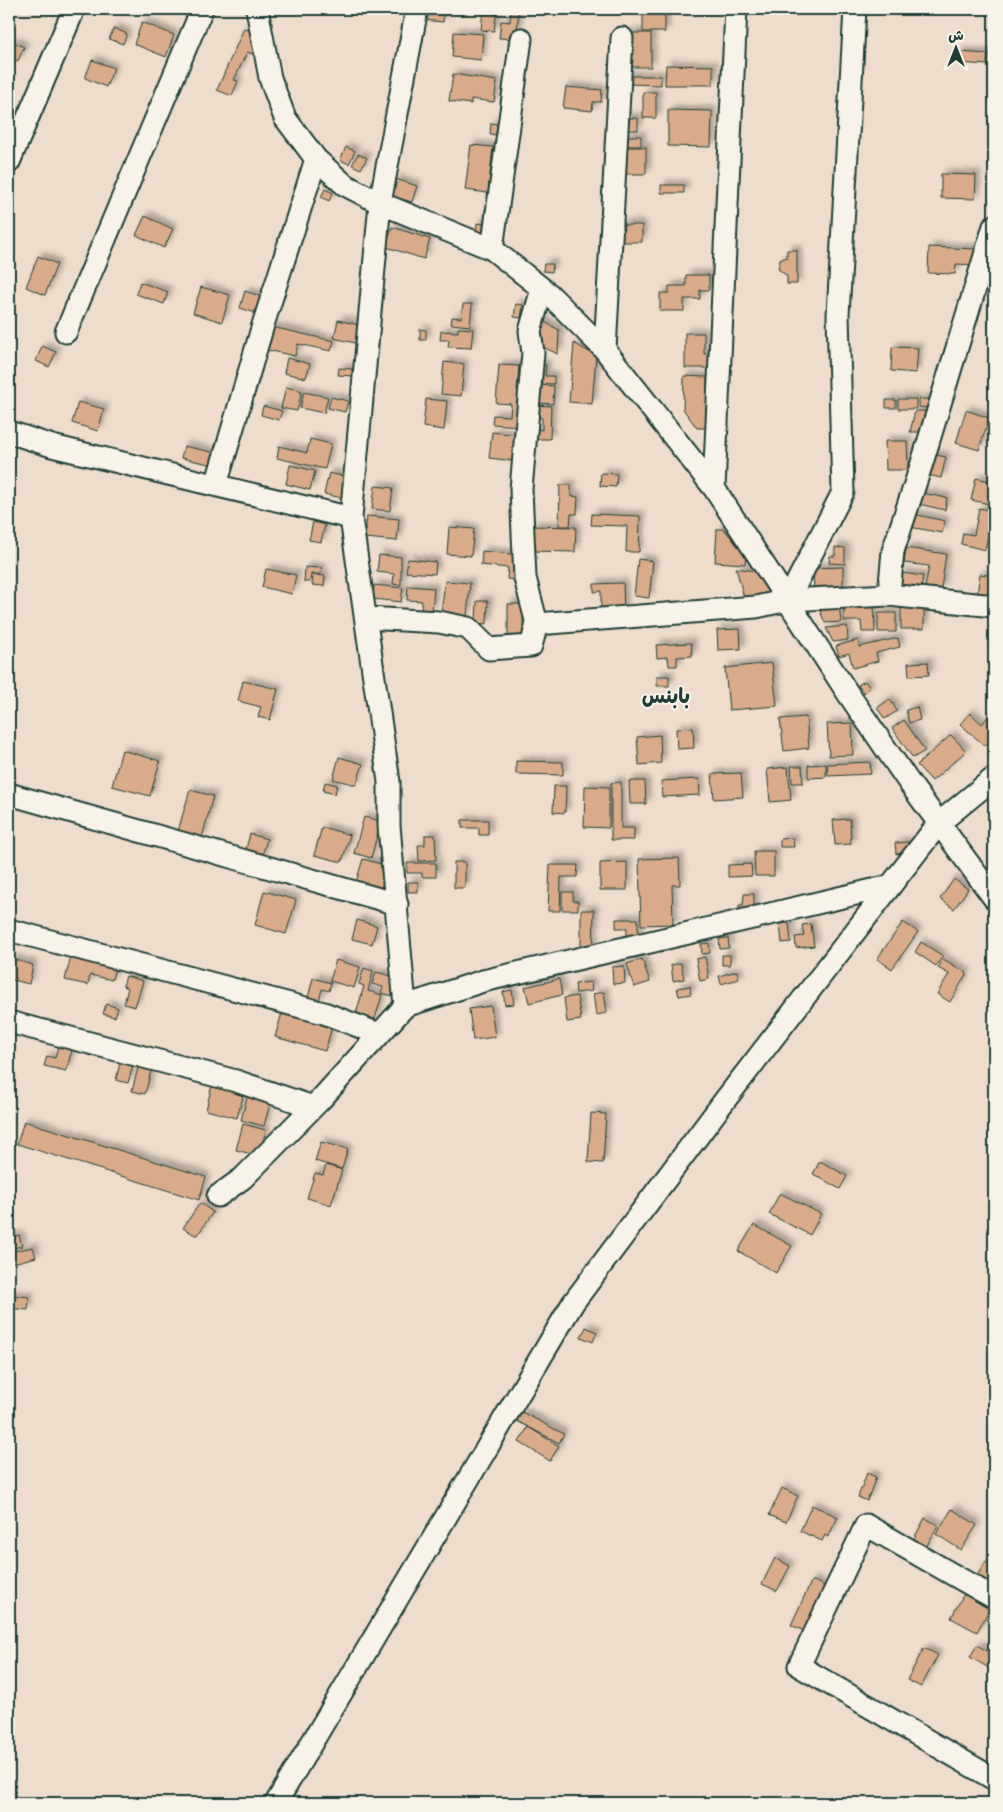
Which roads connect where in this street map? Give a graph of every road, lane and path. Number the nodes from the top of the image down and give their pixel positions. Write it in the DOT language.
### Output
graph roads {
  1 [pos="74,9"];
  2 [pos="202,9"];
  3 [pos="257,9"];
  4 [pos="417,9"];
  5 [pos="736,9"];
  6 [pos="855,9"];
  7 [pos="622,38"];
  8 [pos="521,39"];
  9 [pos="316,159"];
  10 [pos="9,162"];
  11 [pos="380,203"];
  12 [pos="994,226"];
  13 [pos="492,249"];
  14 [pos="542,289"];
  15 [pos="66,332"];
  16 [pos="606,350"];
  17 [pos="9,432"];
  18 [pos="216,485"];
  19 [pos="714,488"];
  20 [pos="351,518"];
  21 [pos="889,595"];
  22 [pos="788,600"];
  23 [pos="994,606"];
  24 [pos="366,618"];
  25 [pos="537,624"];
  26 [pos="994,778"];
  27 [pos="9,794"];
  28 [pos="939,823"];
  29 [pos="890,886"];
  30 [pos="994,898"];
  31 [pos="397,904"];
  32 [pos="9,930"];
  33 [pos="405,1006"];
  34 [pos="9,1022"];
  35 [pos="379,1034"];
  36 [pos="313,1107"];
  37 [pos="218,1196"];
  38 [pos="994,1598"];
  39 [pos="994,1780"];
  40 [pos="276,1803"];
  1 -- 10 [label="street"];
  2 -- 15 [label="street"];
  3 -- 9 [label="street"];
  4 -- 11 [label="street"];
  5 -- 19 [label="street"];
  6 -- 22 [label="street"];
  7 -- 16 [label="street"];
  8 -- 13 [label="street"];
  9 -- 11 [label="street"];
  9 -- 18 [label="street"];
  11 -- 13 [label="street"];
  11 -- 20 [label="street"];
  12 -- 21 [label="street"];
  13 -- 14 [label="street"];
  14 -- 16 [label="street"];
  14 -- 25 [label="street"];
  16 -- 19 [label="street"];
  17 -- 18 [label="street"];
  18 -- 20 [label="street"];
  19 -- 22 [label="street"];
  20 -- 24 [label="street"];
  21 -- 22 [label="street"];
  21 -- 23 [label="street"];
  22 -- 25 [label="street"];
  22 -- 28 [label="street"];
  24 -- 25 [label="street"];
  24 -- 31 [label="street"];
  26 -- 28 [label="street"];
  27 -- 31 [label="street"];
  28 -- 29 [label="street"];
  28 -- 30 [label="street"];
  29 -- 33 [label="street"];
  29 -- 40 [label="street"];
  31 -- 33 [label="street"];
  32 -- 35 [label="street"];
  33 -- 35 [label="street"];
  34 -- 36 [label="street"];
  35 -- 36 [label="street"];
  36 -- 37 [label="street"];
  38 -- 39 [label="street"];
}
